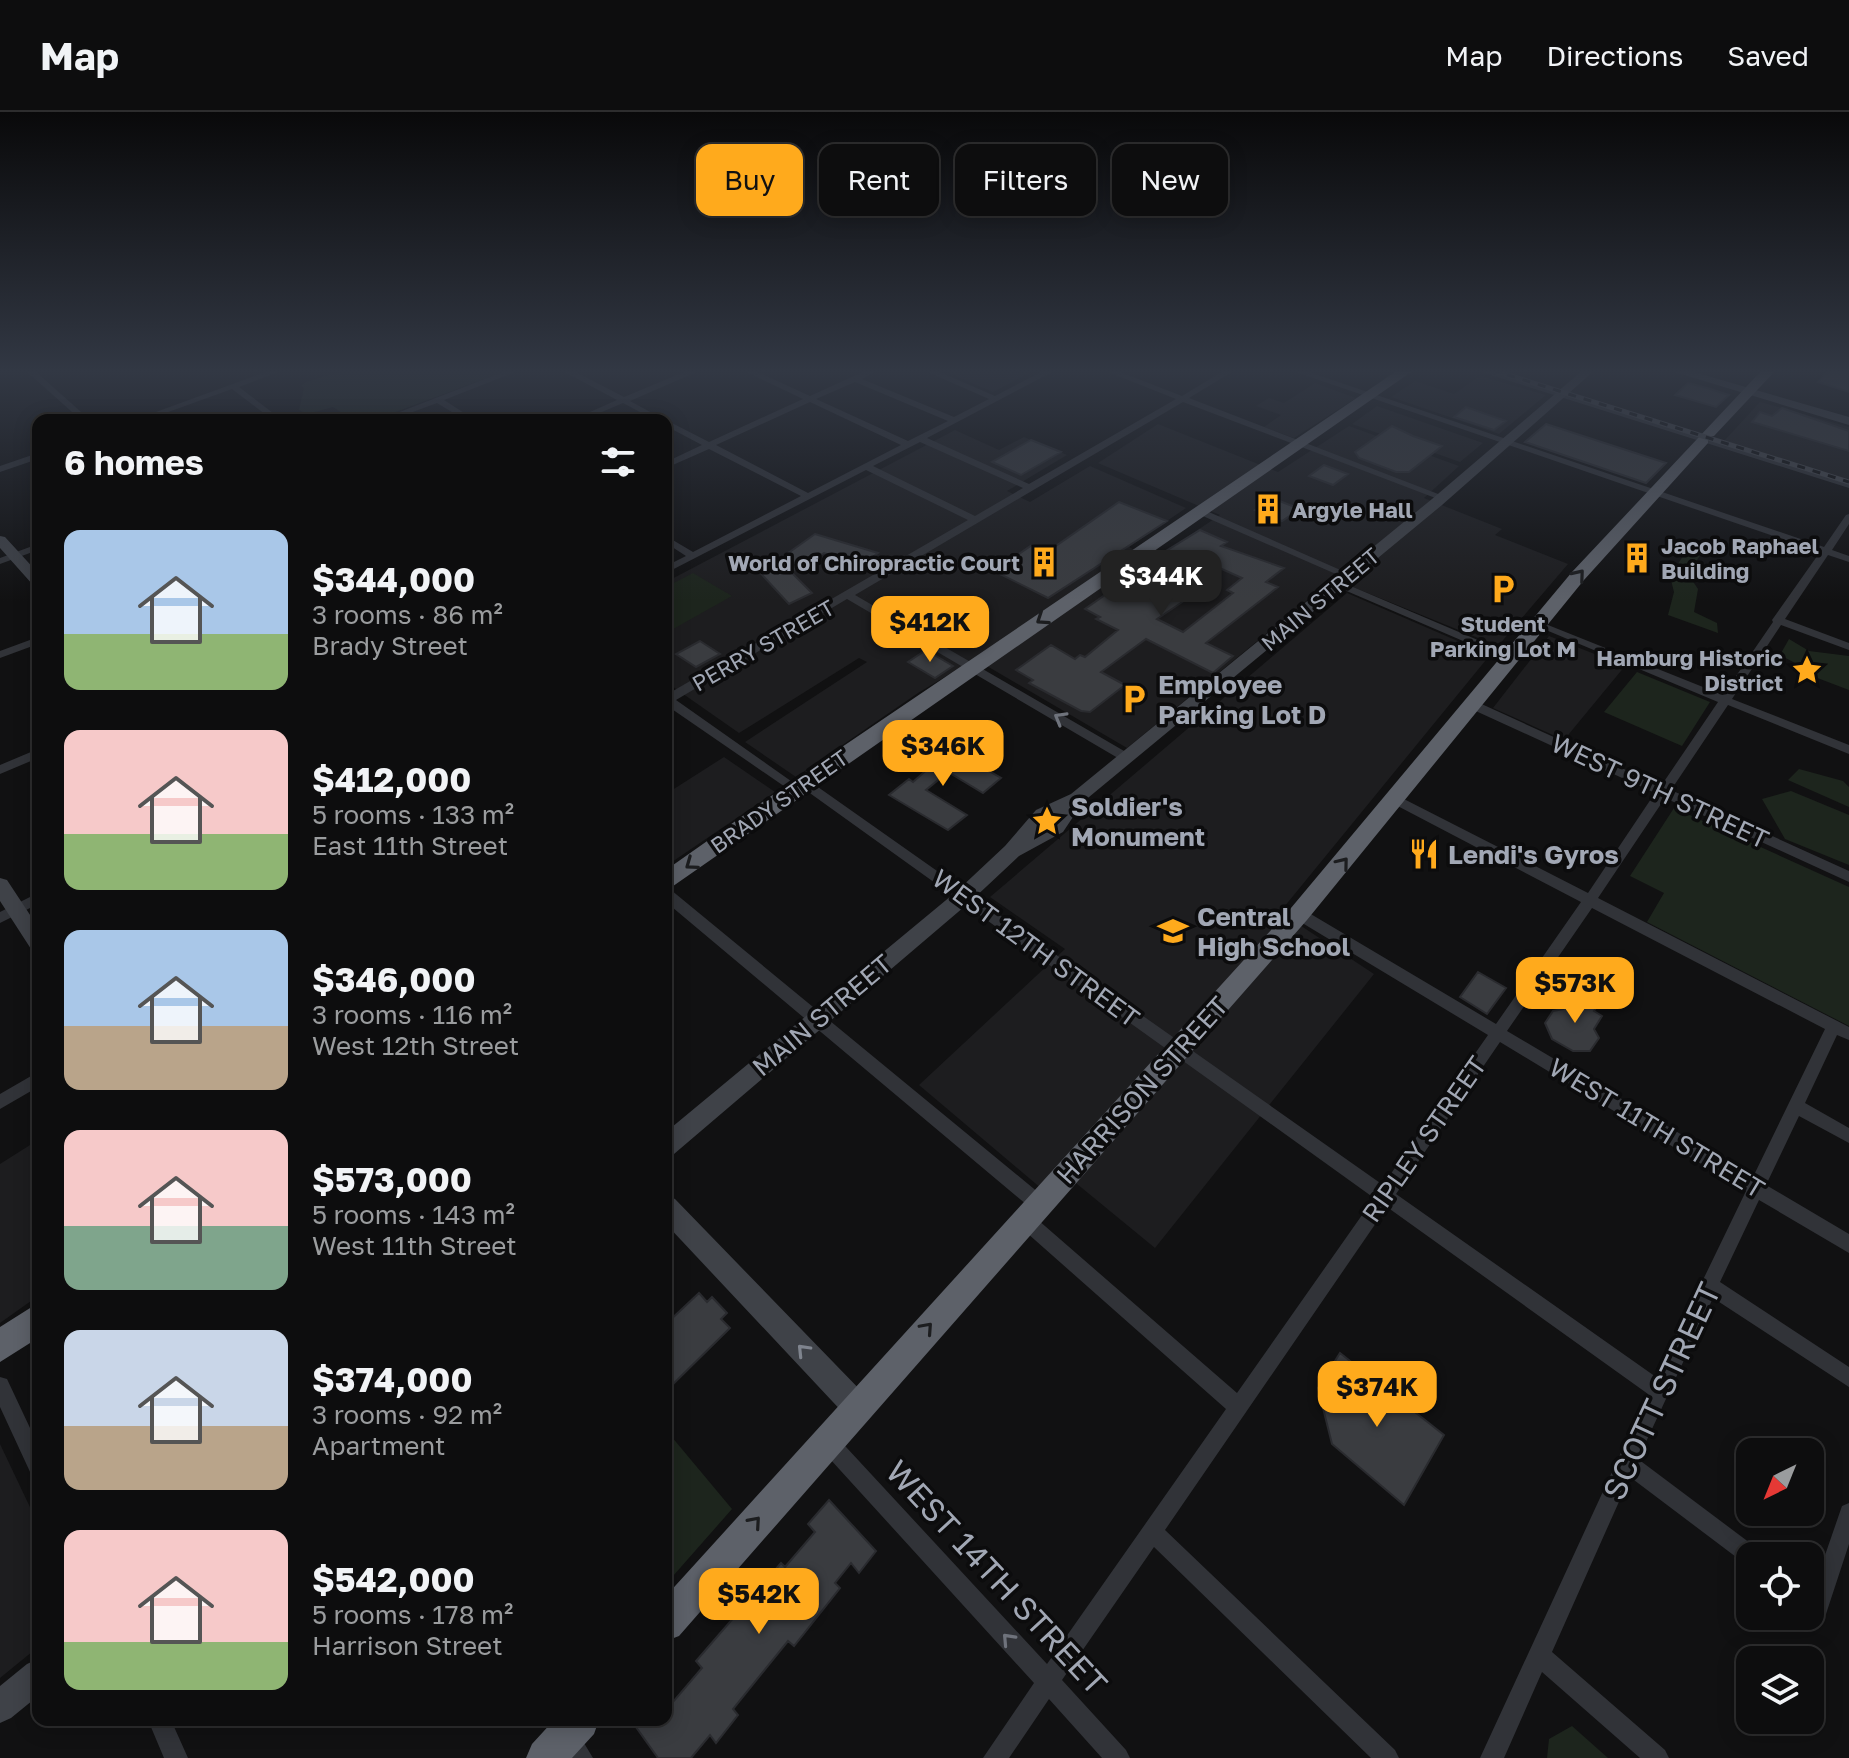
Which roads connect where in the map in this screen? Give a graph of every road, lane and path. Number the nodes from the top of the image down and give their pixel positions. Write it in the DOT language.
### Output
graph roads {
  1 [pos="706,447"];
  2 [pos="713,447"];
  3 [pos="902,447"];
  4 [pos="939,447"];
  5 [pos="1101,447"];
  6 [pos="1294,447"];
  7 [pos="1310,447"];
  8 [pos="1498,447"];
  9 [pos="1518,447"];
  10 [pos="1696,447"];
  11 [pos="1735,447"];
  12 [pos="32,458"];
  13 [pos="672,462"];
  14 [pos="865,466"];
  15 [pos="0,469"];
  16 [pos="1849,485"];
  17 [pos="1030,488"];
  18 [pos="1651,493"];
  19 [pos="807,496"];
  20 [pos="1441,497"];
  21 [pos="1199,511"];
  22 [pos="1849,517"];
  23 [pos="976,520"];
  24 [pos="0,540"];
  25 [pos="672,543"];
  26 [pos="32,549"];
  27 [pos="1824,551"];
  28 [pos="15,556"];
  29 [pos="693,556"];
  30 [pos="1849,559"];
  31 [pos="0,561"];
  32 [pos="672,567"];
  33 [pos="32,575"];
  34 [pos="1344,580"];
  35 [pos="849,596"];
  36 [pos="1777,620"];
  37 [pos="1539,625"];
  38 [pos="32,642"];
  39 [pos="1849,647"];
  40 [pos="0,655"];
  41 [pos="1509,657"];
  42 [pos="972,667"];
  43 [pos="672,697"];
  44 [pos="1726,700"];
  45 [pos="672,703"];
  46 [pos="1471,704"];
  47 [pos="1849,750"];
  48 [pos="32,756"];
  49 [pos="1127,758"];
  50 [pos="0,770"];
  51 [pos="799,786"];
  52 [pos="1664,792"];
  53 [pos="1394,799"];
  54 [pos="1849,877"];
  55 [pos="672,878"];
  56 [pos="0,885"];
  57 [pos="964,896"];
  58 [pos="672,899"];
  59 [pos="1590,900"];
  60 [pos="32,901"];
  61 [pos="8,914"];
  62 [pos="1299,914"];
  63 [pos="32,937"];
  64 [pos="816,1020"];
  65 [pos="1842,1030"];
  66 [pos="1498,1032"];
  67 [pos="1177,1051"];
  68 [pos="32,1083"];
  69 [pos="0,1102"];
  70 [pos="1797,1107"];
  71 [pos="1849,1136"];
  72 [pos="672,1141"];
  73 [pos="1758,1189"];
  74 [pos="1384,1196"];
  75 [pos="1031,1212"];
  76 [pos="672,1213"];
  77 [pos="1849,1244"];
  78 [pos="1710,1286"];
  79 [pos="32,1323"];
  80 [pos="0,1346"];
  81 [pos="1849,1378"];
  82 [pos="0,1386"];
  83 [pos="1659,1391"];
  84 [pos="857,1407"];
  85 [pos="1238,1407"];
  86 [pos="827,1441"];
  87 [pos="32,1454"];
  88 [pos="1627,1463"];
  89 [pos="1849,1513"];
  90 [pos="1152,1531"];
  91 [pos="1736,1545"];
  92 [pos="1824,1577"];
  93 [pos="672,1616"];
  94 [pos="1539,1655"];
  95 [pos="32,1680"];
  96 [pos="1048,1682"];
  97 [pos="0,1707"];
  98 [pos="162,1726"];
  99 [pos="176,1758"];
  100 [pos="995,1758"];
  101 [pos="1118,1758"];
  102 [pos="1387,1758"];
  103 [pos="1492,1758"];
  104 [pos="1657,1758"];
  1 -- 13 [label="street"];
  2 -- 19 [label="street"];
  3 -- 14 [label="street"];
  4 -- 17 [label="street"];
  5 -- 17 [label="street, PERRY STREET"];
  6 -- 21 [label="highway, BRADY STREET"];
  7 -- 20 [label="street"];
  8 -- 20 [label="street, MAIN STREET"];
  9 -- 18 [label="street"];
  10 -- 18 [label="highway, HARRISON STREET"];
  11 -- 16 [label="street"];
  12 -- 15 [label="street"];
  14 -- 19 [label="street"];
  14 -- 23 [label="street"];
  17 -- 23 [label="street, PERRY STREET"];
  18 -- 27 [label="street"];
  37 -- 18 [label="highway, HARRISON STREET, one-way"];
  19 -- 29 [label="street"];
  20 -- 34 [label="street, MAIN STREET"];
  21 -- 34 [label="street"];
  21 -- 42 [label="highway, BRADY STREET, one-way"];
  22 -- 27 [label="street, RIPLEY STREET"];
  23 -- 35 [label="street, PERRY STREET"];
  24 -- 28 [label="street"];
  25 -- 29 [label="street"];
  26 -- 28 [label="street"];
  27 -- 30 [label="street"];
  27 -- 36 [label="street, RIPLEY STREET"];
  28 -- 31 [label="street"];
  28 -- 33 [label="street"];
  29 -- 32 [label="street"];
  34 -- 41 [label="street"];
  34 -- 49 [label="street, MAIN STREET"];
  35 -- 42 [label="street"];
  35 -- 43 [label="street, PERRY STREET"];
  36 -- 39 [label="street"];
  36 -- 44 [label="street, RIPLEY STREET"];
  37 -- 41 [label="highway, HARRISON STREET"];
  37 -- 44 [label="street"];
  38 -- 40 [label="street"];
  41 -- 46 [label="highway, HARRISON STREET"];
  49 -- 42 [label="street, one-way"];
  42 -- 51 [label="highway, BRADY STREET"];
  44 -- 47 [label="street"];
  44 -- 52 [label="street, RIPLEY STREET"];
  45 -- 51 [label="street, WEST 12TH STREET"];
  46 -- 52 [label="street, WEST 9TH STREET"];
  46 -- 53 [label="highway, HARRISON STREET"];
  48 -- 50 [label="street"];
  49 -- 57 [label="street, MAIN STREET"];
  51 -- 55 [label="highway, BRADY STREET, one-way"];
  51 -- 57 [label="street, WEST 12TH STREET"];
  52 -- 54 [label="street, WEST 9TH STREET"];
  52 -- 59 [label="street, RIPLEY STREET"];
  53 -- 59 [label="street"];
  62 -- 53 [label="highway, HARRISON STREET, one-way"];
  56 -- 61 [label="street"];
  57 -- 64 [label="street, MAIN STREET"];
  57 -- 67 [label="street, WEST 12TH STREET"];
  58 -- 64 [label="street"];
  59 -- 65 [label="street"];
  59 -- 66 [label="street, RIPLEY STREET"];
  60 -- 61 [label="street"];
  61 -- 63 [label="street"];
  62 -- 66 [label="street, WEST 11TH STREET"];
  62 -- 67 [label="highway, HARRISON STREET"];
  64 -- 72 [label="street, MAIN STREET"];
  64 -- 75 [label="street"];
  65 -- 70 [label="street, SCOTT STREET"];
  66 -- 73 [label="street, WEST 11TH STREET"];
  66 -- 74 [label="street, RIPLEY STREET"];
  67 -- 74 [label="street, WEST 12TH STREET"];
  67 -- 75 [label="highway, HARRISON STREET"];
  68 -- 69 [label="street"];
  70 -- 71 [label="street"];
  70 -- 73 [label="street, SCOTT STREET"];
  73 -- 77 [label="street, WEST 11TH STREET"];
  73 -- 78 [label="street, SCOTT STREET"];
  74 -- 83 [label="street, WEST 12TH STREET"];
  74 -- 85 [label="street, RIPLEY STREET"];
  84 -- 75 [label="highway, HARRISON STREET, one-way"];
  75 -- 85 [label="street"];
  84 -- 76 [label="street, one-way"];
  78 -- 81 [label="street"];
  78 -- 83 [label="street, SCOTT STREET"];
  79 -- 80 [label="highway"];
  82 -- 87 [label="street"];
  83 -- 88 [label="street, SCOTT STREET"];
  84 -- 86 [label="highway, HARRISON STREET"];
  85 -- 90 [label="street, RIPLEY STREET"];
  93 -- 86 [label="highway, HARRISON STREET, one-way"];
  96 -- 86 [label="street, WEST 14TH STREET, one-way"];
  88 -- 91 [label="street"];
  88 -- 94 [label="street, SCOTT STREET"];
  89 -- 92 [label="street"];
  90 -- 96 [label="street, RIPLEY STREET"];
  90 -- 102 [label="street"];
  94 -- 103 [label="street, SCOTT STREET"];
  94 -- 104 [label="street"];
  95 -- 97 [label="street"];
  96 -- 100 [label="street, RIPLEY STREET"];
  96 -- 101 [label="street, WEST 14TH STREET"];
  98 -- 99 [label="street"];
}
